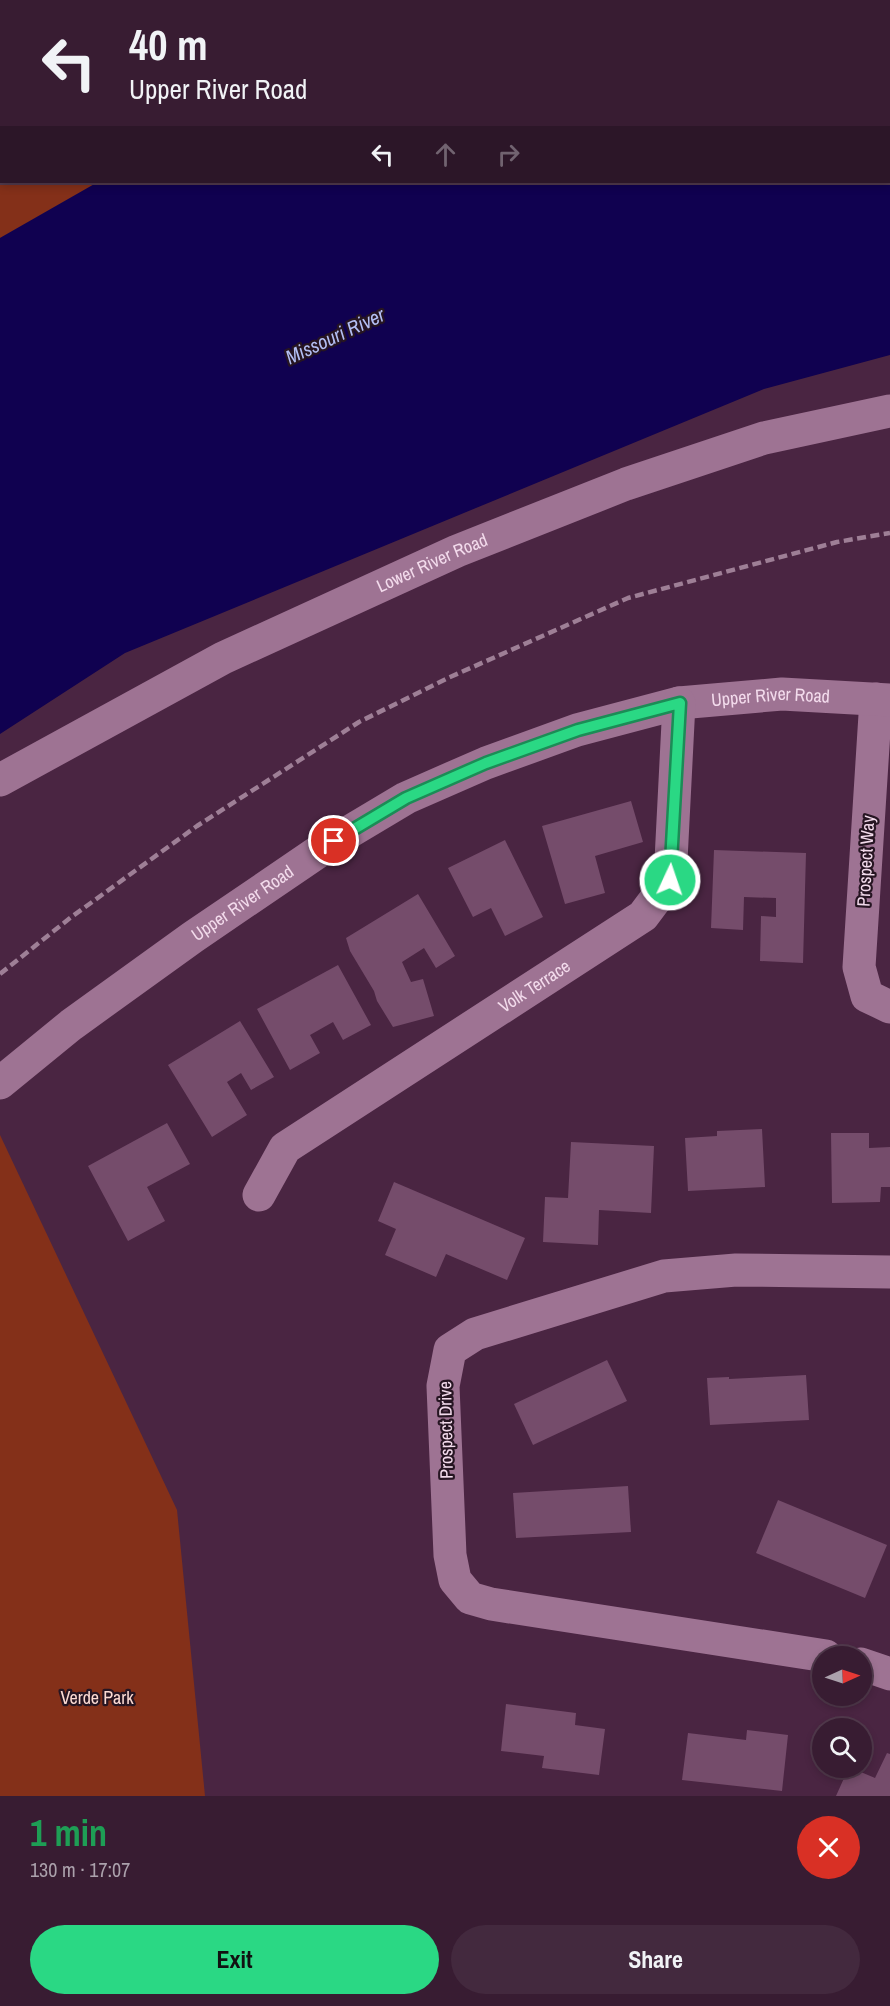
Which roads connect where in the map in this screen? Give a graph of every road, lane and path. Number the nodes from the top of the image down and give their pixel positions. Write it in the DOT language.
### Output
graph roads {
  1 [pos="890,411"];
  2 [pos="883,699"];
  3 [pos="680,703"];
  4 [pos="0,780"];
  5 [pos="890,1007"];
  6 [pos="0,1083"];
  7 [pos="259,1195"];
  8 [pos="890,1272"];
  9 [pos="812,1654"];
  10 [pos="872,1668"];
  11 [pos="890,1674"];
  1 -- 4 [label="street, Lower River Road"];
  2 -- 3 [label="street, Upper River Road"];
  2 -- 5 [label="street, Prospect Way"];
  3 -- 6 [label="street, Upper River Road"];
  3 -- 7 [label="street, Volk Terrace"];
  8 -- 9 [label="street, Prospect Drive"];
  10 -- 11 [label="street"];
}
